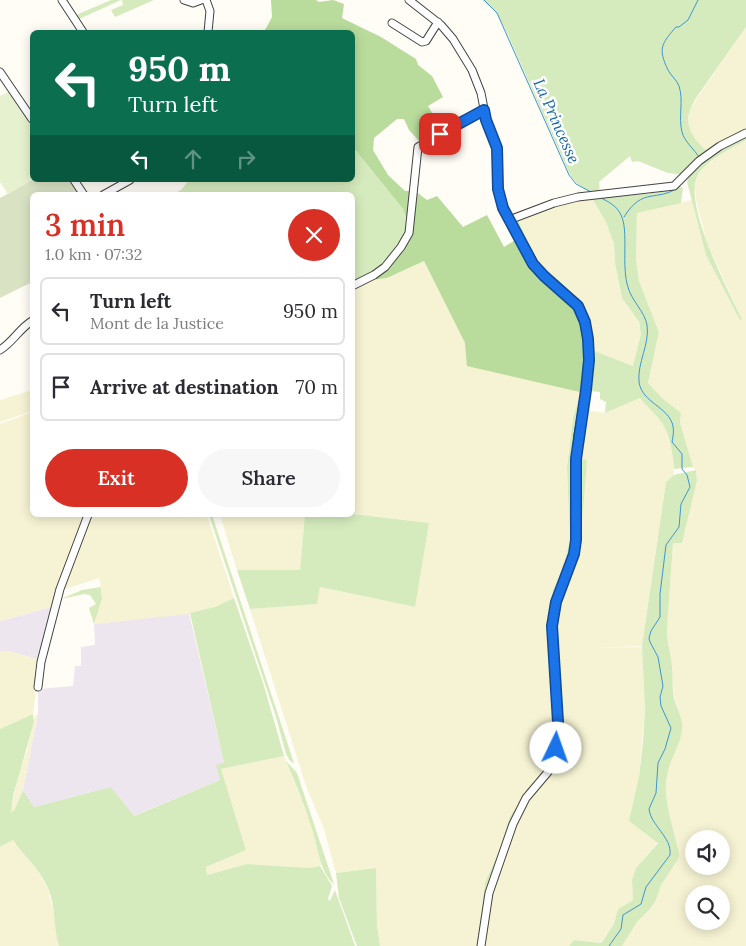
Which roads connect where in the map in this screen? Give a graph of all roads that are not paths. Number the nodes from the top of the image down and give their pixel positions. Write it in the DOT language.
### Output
graph roads {
  1 [pos="62,0"];
  2 [pos="184,0"];
  3 [pos="200,0"];
  4 [pos="206,0"];
  5 [pos="409,0"];
  6 [pos="438,22"];
  7 [pos="392,23"];
  8 [pos="82,30"];
  9 [pos="208,30"];
  10 [pos="0,72"];
  11 [pos="484,110"];
  12 [pos="30,116"];
  13 [pos="746,133"];
  14 [pos="126,182"];
  15 [pos="108,192"];
  16 [pos="509,220"];
  17 [pos="355,284"];
  18 [pos="30,322"];
  19 [pos="0,350"];
  20 [pos="87,517"];
  21 [pos="38,687"];
  22 [pos="481,946"];
  1 -- 8 [label="street"];
  2 -- 3 [label="street"];
  4 -- 9 [label="street"];
  5 -- 6 [label="street"];
  6 -- 7 [label="street"];
  6 -- 11 [label="street"];
  10 -- 12 [label="street"];
  11 -- 16 [label="street"];
  11 -- 17 [label="street"];
  13 -- 16 [label="street"];
  14 -- 15 [label="street"];
  16 -- 22 [label="street"];
  18 -- 19 [label="street"];
  20 -- 21 [label="street"];
}
